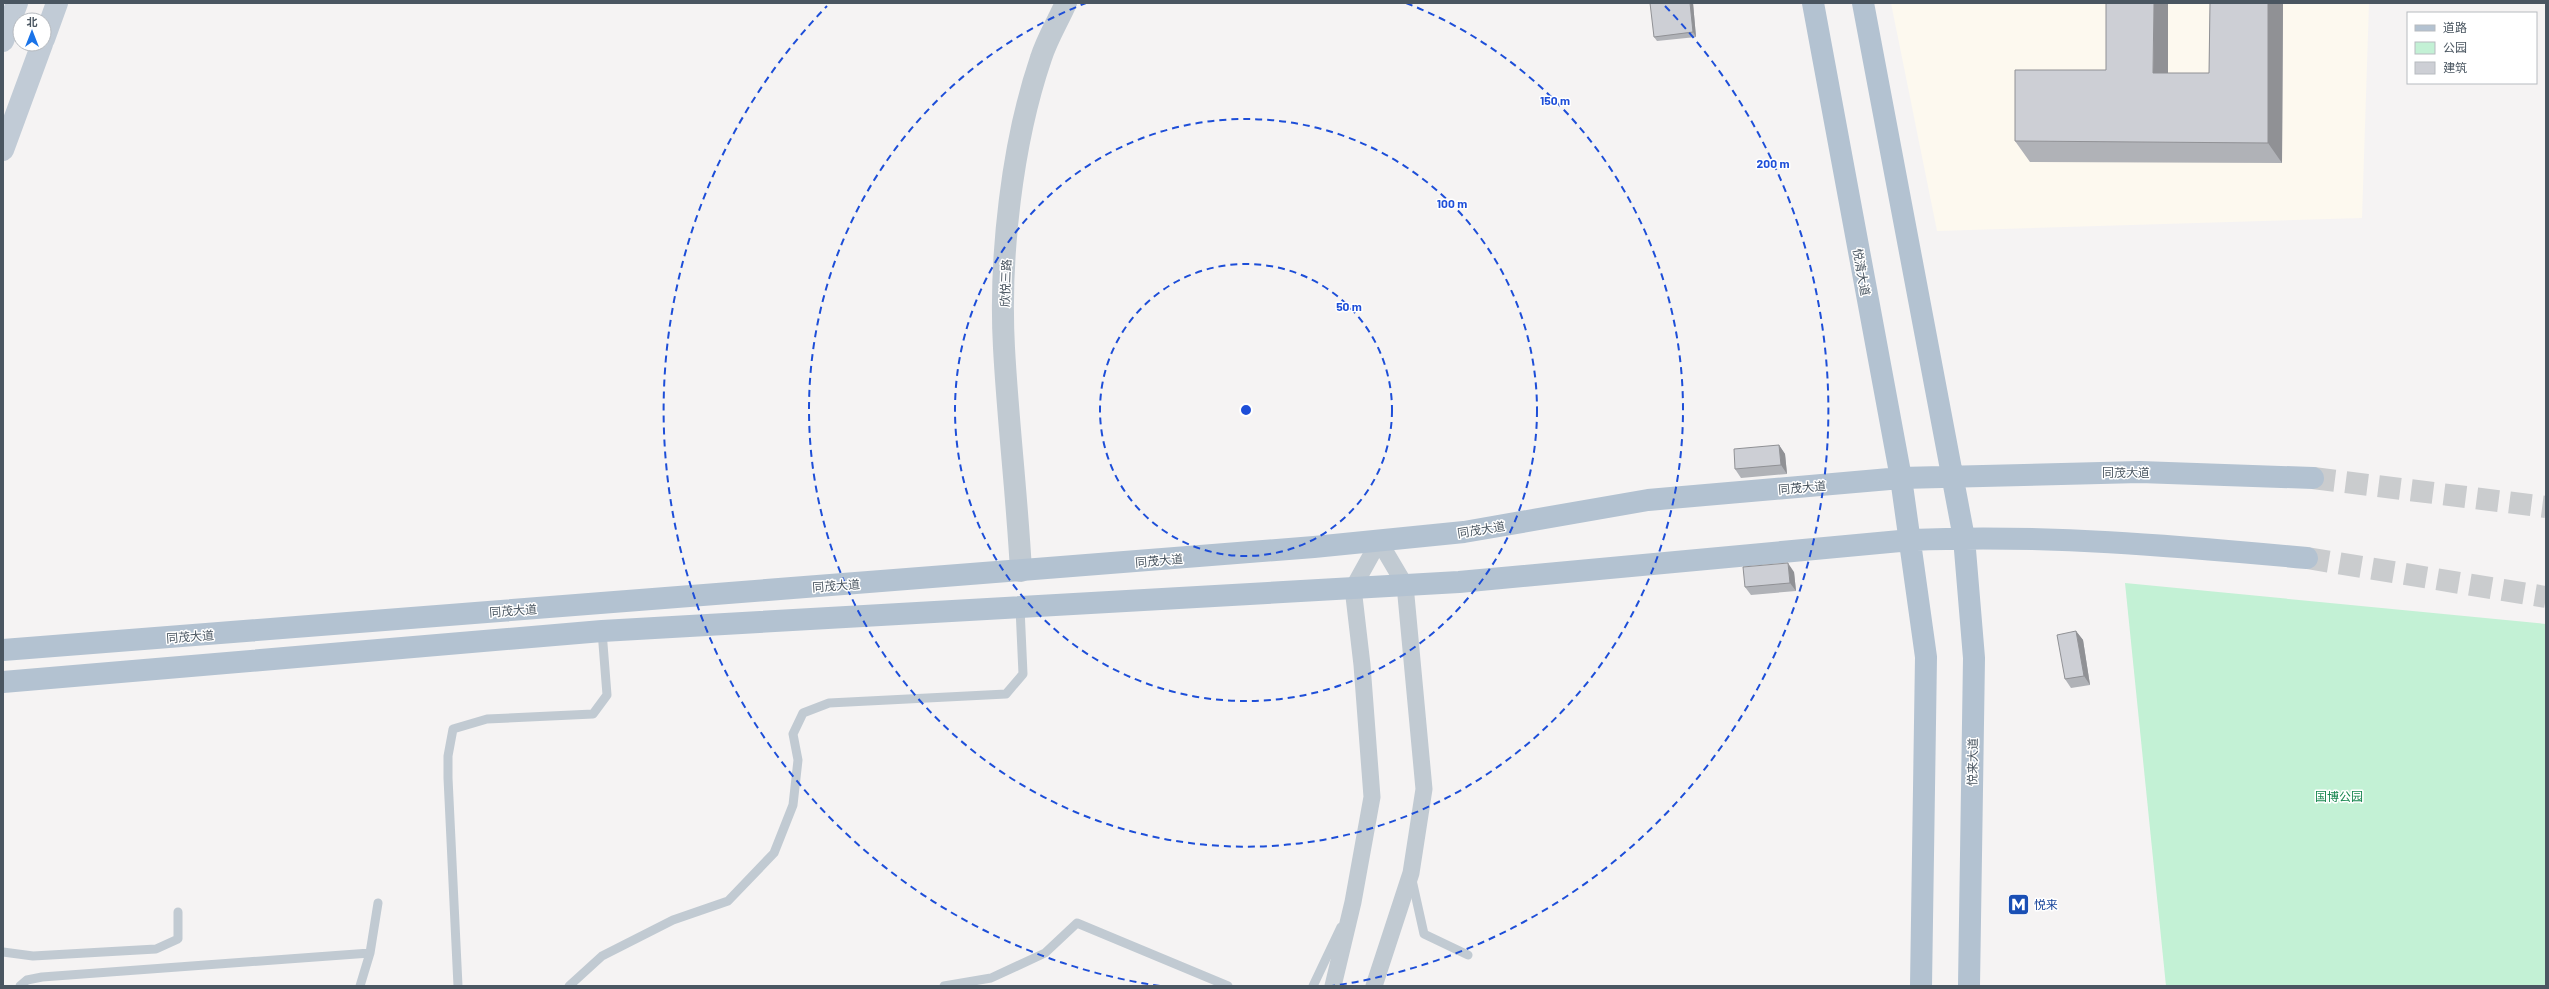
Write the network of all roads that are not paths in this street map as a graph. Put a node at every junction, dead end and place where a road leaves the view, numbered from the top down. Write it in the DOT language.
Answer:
graph roads {
  1 [pos="17,3"];
  2 [pos="57,3"];
  3 [pos="1066,3"];
  4 [pos="1813,3"];
  5 [pos="1863,3"];
  6 [pos="52,16"];
  7 [pos="3,41"];
  8 [pos="39,52"];
  9 [pos="3,150"];
  10 [pos="1952,475"];
  11 [pos="1901,478"];
  12 [pos="2313,478"];
  13 [pos="1964,538"];
  14 [pos="1911,540"];
  15 [pos="1378,541"];
  16 [pos="2307,558"];
  17 [pos="1022,571"];
  18 [pos="1405,585"];
  19 [pos="1353,588"];
  20 [pos="1020,608"];
  21 [pos="602,631"];
  22 [pos="3,650"];
  23 [pos="3,682"];
  24 [pos="1411,873"];
  25 [pos="1353,902"];
  26 [pos="378,903"];
  27 [pos="178,912"];
  28 [pos="3,952"];
  29 [pos="370,953"];
  30 [pos="1468,955"];
  31 [pos="20,986"];
  32 [pos="360,986"];
  33 [pos="458,986"];
  34 [pos="570,986"];
  35 [pos="944,986"];
  36 [pos="1228,986"];
  37 [pos="1313,986"];
  38 [pos="1333,986"];
  39 [pos="1374,986"];
  40 [pos="1920,986"];
  41 [pos="1969,986"];
  1 -- 7 [label="main road"];
  2 -- 6 [label="main road"];
  3 -- 17 [label="street, 欣悦三路"];
  4 -- 11 [label="main road, 悦清大道"];
  5 -- 10 [label="main road"];
  8 -- 9 [label="main road"];
  10 -- 11 [label="main road, 同茂大道"];
  10 -- 12 [label="main road, 同茂大道"];
  10 -- 13 [label="main road"];
  11 -- 14 [label="main road, 悦清大道"];
  11 -- 15 [label="main road, 同茂大道"];
  13 -- 14 [label="main road"];
  13 -- 16 [label="main road"];
  13 -- 41 [label="main road, 悦来大道"];
  14 -- 18 [label="main road"];
  14 -- 40 [label="main road"];
  15 -- 17 [label="main road, 同茂大道"];
  15 -- 18 [label="street"];
  15 -- 19 [label="street"];
  17 -- 22 [label="main road, 同茂大道"];
  18 -- 19 [label="main road"];
  18 -- 24 [label="street"];
  19 -- 20 [label="main road"];
  19 -- 25 [label="street"];
  20 -- 21 [label="main road"];
  20 -- 34 [label="lane"];
  21 -- 23 [label="main road"];
  21 -- 33 [label="lane"];
  24 -- 30 [label="lane"];
  24 -- 39 [label="street"];
  25 -- 37 [label="lane"];
  25 -- 38 [label="street"];
  26 -- 29 [label="lane"];
  27 -- 28 [label="lane"];
  29 -- 31 [label="lane"];
  29 -- 32 [label="lane"];
  35 -- 36 [label="lane"];
}
